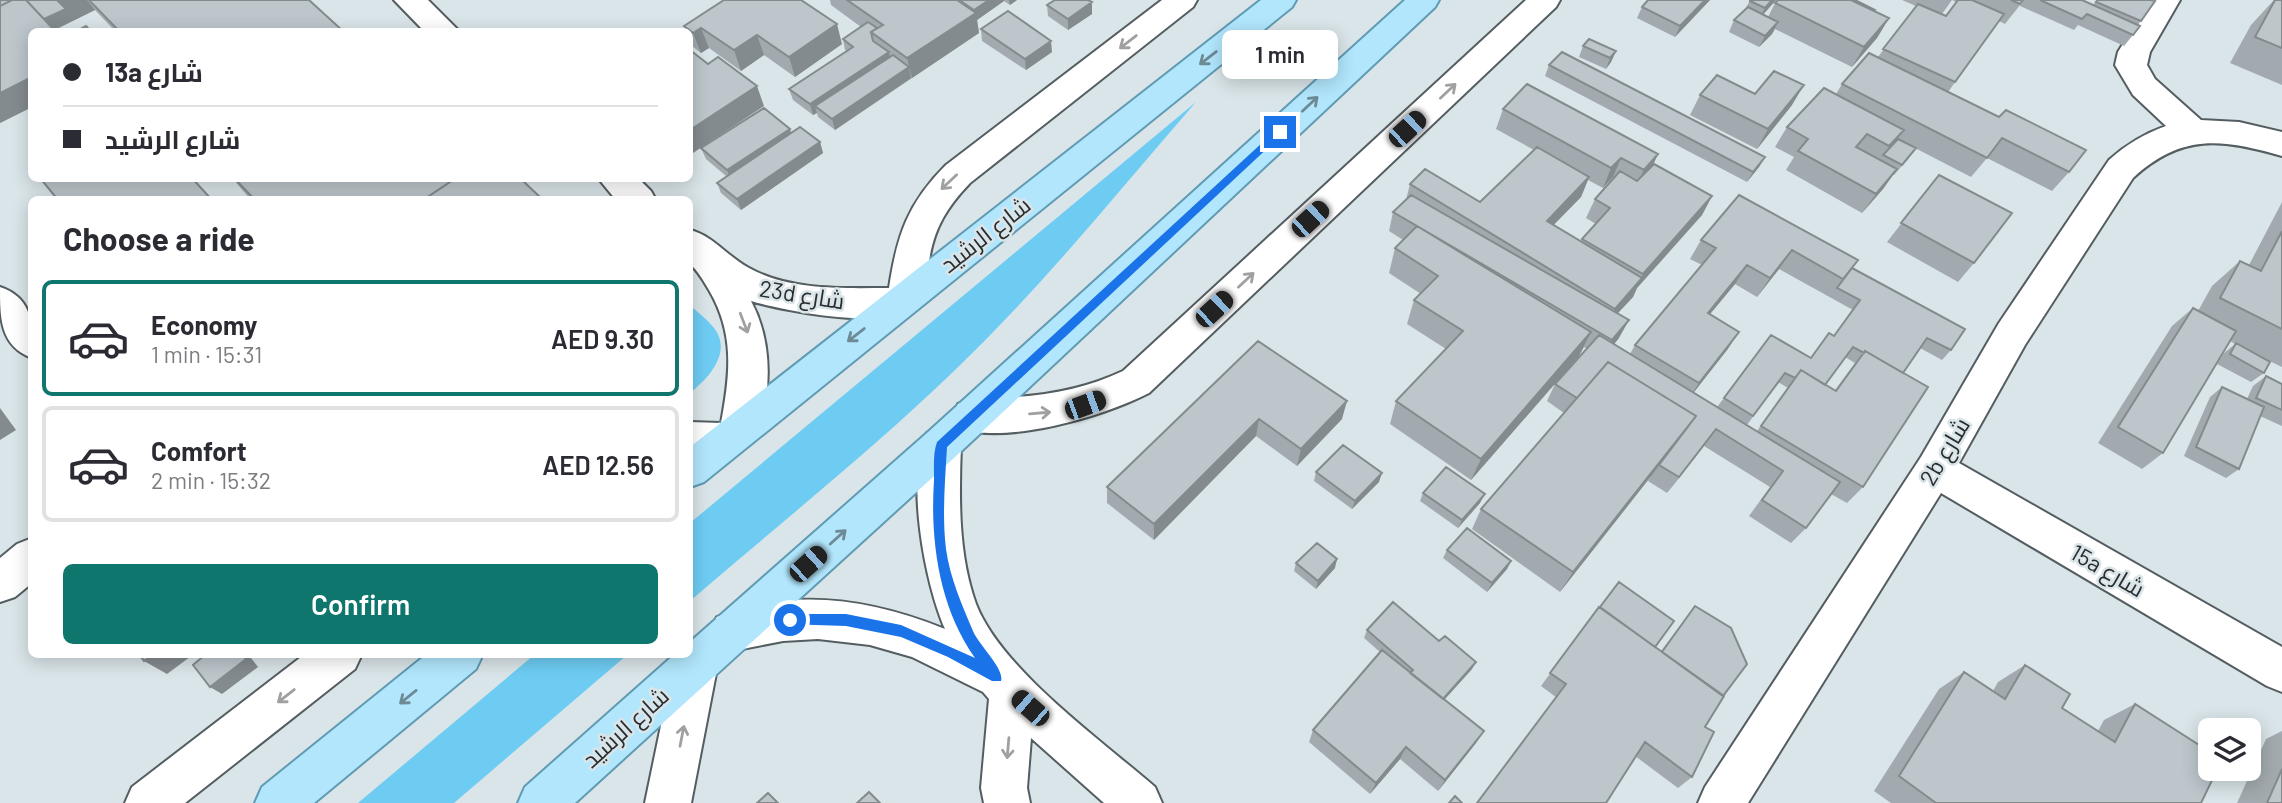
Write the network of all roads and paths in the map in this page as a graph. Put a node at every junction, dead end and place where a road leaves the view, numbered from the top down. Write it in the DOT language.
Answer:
graph roads {
  1 [pos="409,0"];
  2 [pos="1182,0"];
  3 [pos="1280,0"];
  4 [pos="1424,0"];
  5 [pos="1545,0"];
  6 [pos="2165,0"];
  7 [pos="440,28"];
  8 [pos="2193,132"];
  9 [pos="2282,144"];
  10 [pos="619,182"];
  11 [pos="635,196"];
  12 [pos="701,253"];
  13 [pos="902,300"];
  14 [pos="0,302"];
  15 [pos="28,338"];
  16 [pos="972,416"];
  17 [pos="718,436"];
  18 [pos="941,445"];
  19 [pos="693,466"];
  20 [pos="1935,469"];
  21 [pos="28,560"];
  22 [pos="0,583"];
  23 [pos="732,631"];
  24 [pos="335,658"];
  25 [pos="456,658"];
  26 [pos="696,663"];
  27 [pos="2282,671"];
  28 [pos="1004,684"];
  29 [pos="148,803"];
  30 [pos="278,803"];
  31 [pos="541,803"];
  32 [pos="668,803"];
  33 [pos="1007,803"];
  34 [pos="1139,803"];
  35 [pos="1721,803"];
  1 -- 7 [label="street"];
  2 -- 13 [label="street, one-way"];
  3 -- 13 [label="main road, شارع الرشيد, one-way"];
  16 -- 4 [label="main road, شارع الرشيد, one-way"];
  16 -- 5 [label="street, one-way"];
  6 -- 8 [label="street"];
  8 -- 9 [label="street, 2b شارع"];
  8 -- 20 [label="street, 2b شارع"];
  10 -- 11 [label="street"];
  12 -- 13 [label="street, 23d شارع"];
  12 -- 17 [label="street, 23d شارع, one-way"];
  13 -- 17 [label="main road, شارع الرشيد, one-way"];
  14 -- 15 [label="street"];
  16 -- 18 [label="main road, شارع الرشيد"];
  17 -- 19 [label="main road, شارع الرشيد"];
  23 -- 18 [label="main road, شارع الرشيد, one-way"];
  18 -- 28 [label="street"];
  20 -- 27 [label="street, 15a شارع"];
  20 -- 35 [label="street, 2b شارع"];
  21 -- 22 [label="street"];
  23 -- 26 [label="main road, شارع الرشيد"];
  23 -- 28 [label="street"];
  24 -- 29 [label="street, one-way"];
  25 -- 30 [label="main road, one-way"];
  26 -- 31 [label="main road, شارع الرشيد"];
  32 -- 26 [label="street, one-way"];
  28 -- 33 [label="street, one-way"];
  28 -- 34 [label="street"];
}
